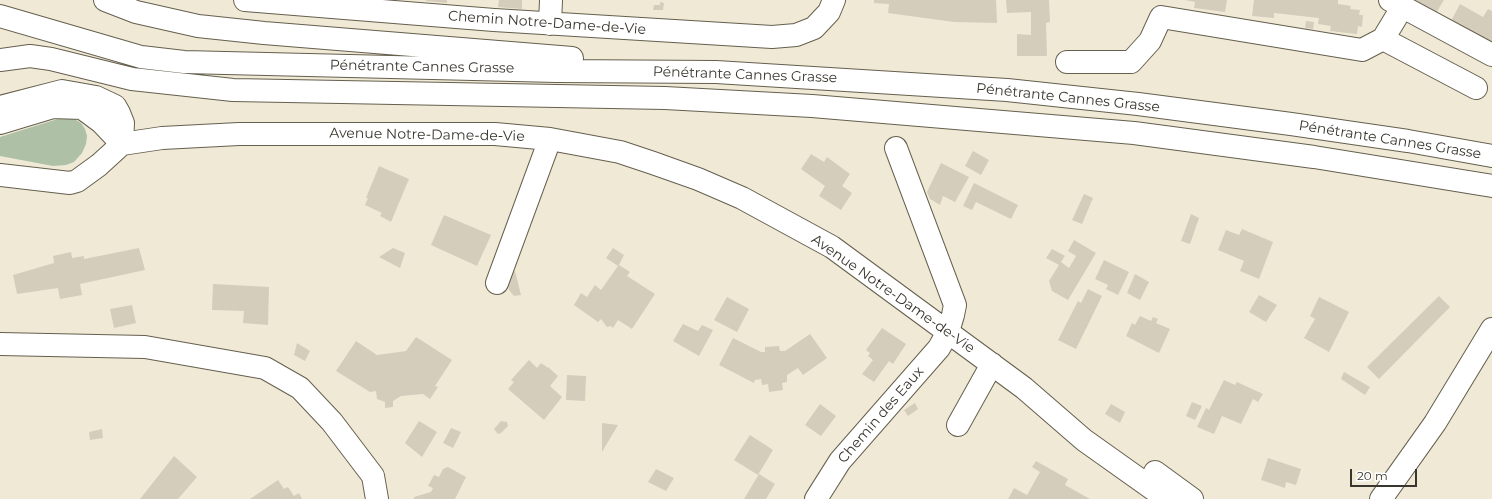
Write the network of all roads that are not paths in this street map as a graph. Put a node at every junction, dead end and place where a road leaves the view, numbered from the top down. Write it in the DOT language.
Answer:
graph roads {
  1 [pos="105,0"];
  2 [pos="245,0"];
  3 [pos="551,0"];
  4 [pos="834,0"];
  5 [pos="1396,3"];
  6 [pos="0,16"];
  7 [pos="550,24"];
  8 [pos="1383,39"];
  9 [pos="1492,55"];
  10 [pos="0,60"];
  11 [pos="1067,62"];
  12 [pos="716,72"];
  13 [pos="1476,88"];
  14 [pos="0,107"];
  15 [pos="0,123"];
  16 [pos="550,139"];
  17 [pos="122,144"];
  18 [pos="896,148"];
  19 [pos="1492,156"];
  20 [pos="0,175"];
  21 [pos="1492,186"];
  22 [pos="497,283"];
  23 [pos="1492,329"];
  24 [pos="948,332"];
  25 [pos="0,344"];
  26 [pos="992,364"];
  27 [pos="1024,388"];
  28 [pos="958,425"];
  29 [pos="377,499"];
  30 [pos="816,499"];
  31 [pos="1167,499"];
  32 [pos="1192,499"];
  33 [pos="1381,499"];
  1 -- 12 [label="main road"];
  2 -- 7 [label="main road, Chemin Notre-Dame-de-Vie"];
  3 -- 7 [label="main road"];
  4 -- 7 [label="main road, Chemin Notre-Dame-de-Vie"];
  5 -- 8 [label="main road"];
  5 -- 9 [label="main road"];
  6 -- 12 [label="main road, Pénétrante Cannes Grasse"];
  8 -- 11 [label="main road"];
  8 -- 13 [label="main road"];
  10 -- 21 [label="main road, Pénétrante Cannes Grasse"];
  12 -- 19 [label="main road, Pénétrante Cannes Grasse"];
  14 -- 17 [label="main road"];
  15 -- 17 [label="main road"];
  16 -- 17 [label="main road, Avenue Notre-Dame-de-Vie"];
  16 -- 22 [label="main road"];
  16 -- 24 [label="main road, Avenue Notre-Dame-de-Vie"];
  17 -- 20 [label="main road"];
  18 -- 24 [label="main road, Chemin des Eaux"];
  23 -- 33 [label="main road"];
  24 -- 26 [label="main road, Avenue Notre-Dame-de-Vie"];
  24 -- 30 [label="main road, Chemin des Eaux"];
  25 -- 29 [label="main road"];
  26 -- 27 [label="main road, Avenue Notre-Dame-de-Vie"];
  26 -- 28 [label="main road"];
  27 -- 31 [label="main road, Avenue Notre-Dame-de-Vie"];
  27 -- 32 [label="main road, Avenue Notre-Dame-de-Vie"];
}
